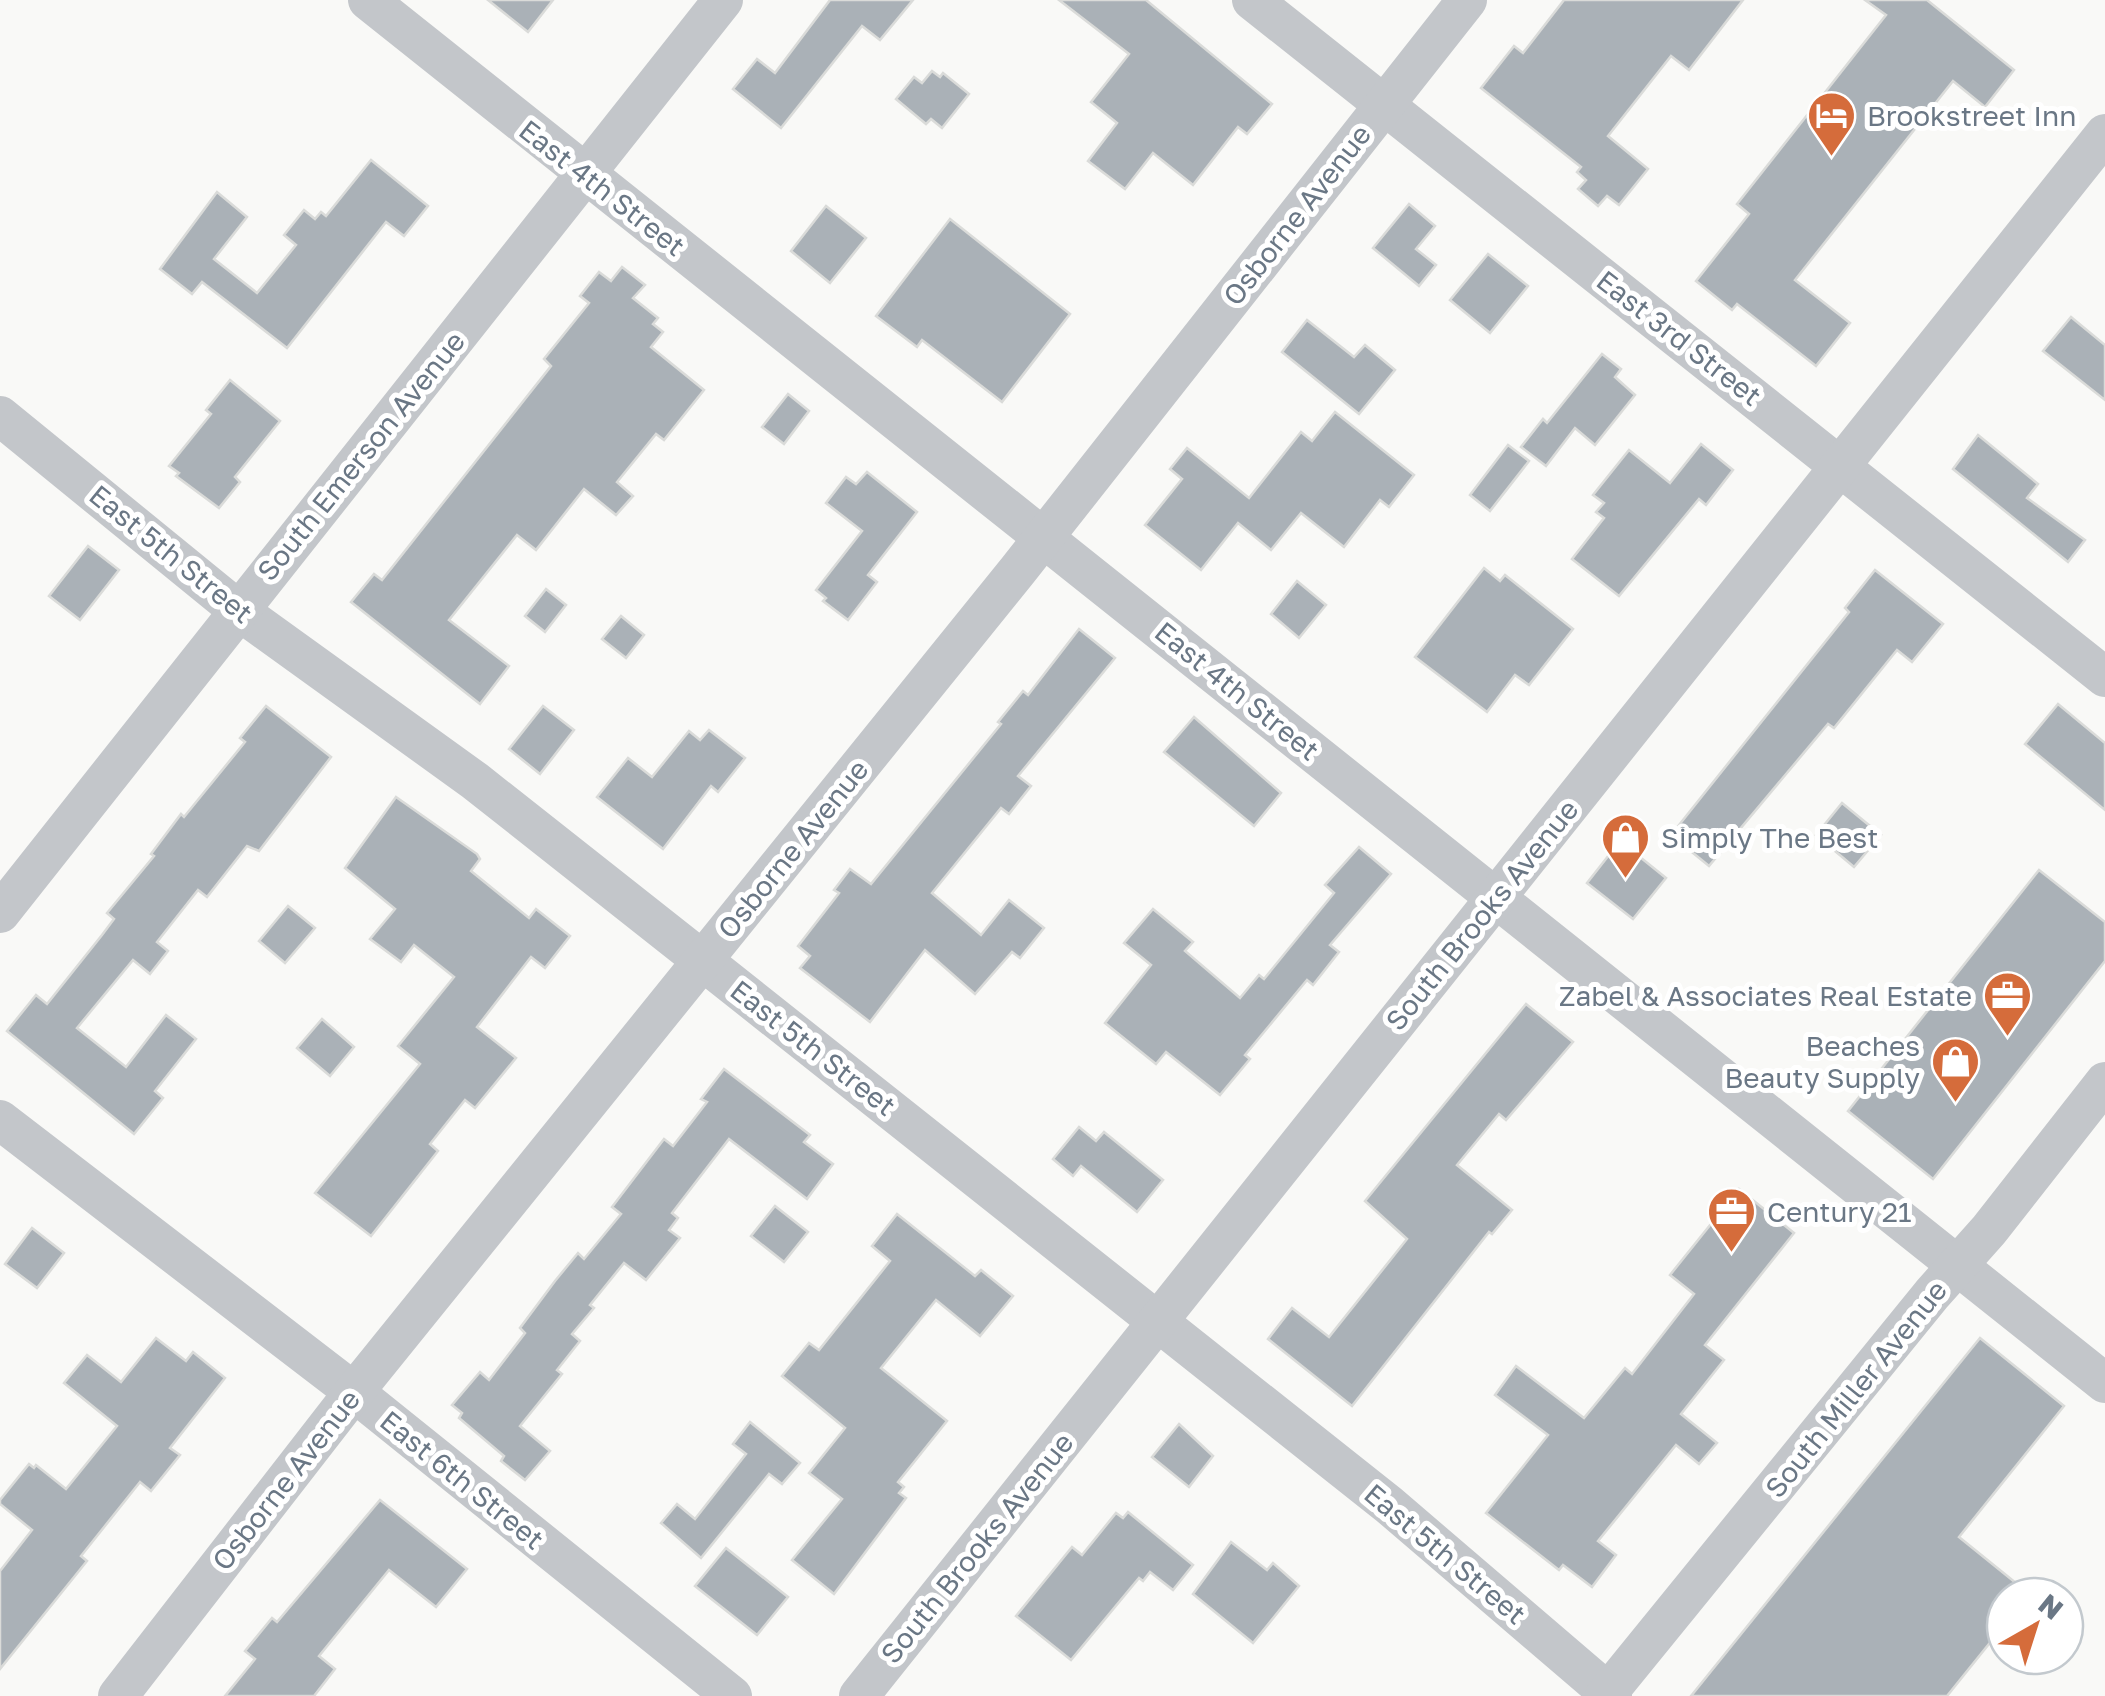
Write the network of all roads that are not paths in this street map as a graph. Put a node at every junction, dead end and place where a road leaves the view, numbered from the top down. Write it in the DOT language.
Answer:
graph roads {
  1 [pos="368,0"];
  2 [pos="723,0"];
  3 [pos="1252,0"];
  4 [pos="1466,0"];
  5 [pos="1384,104"];
  6 [pos="2105,134"];
  7 [pos="584,174"];
  8 [pos="0,416"];
  9 [pos="1841,467"];
  10 [pos="1044,536"];
  11 [pos="238,610"];
  12 [pos="2105,677"];
  13 [pos="1495,898"];
  14 [pos="0,913"];
  15 [pos="703,961"];
  16 [pos="2105,1082"];
  17 [pos="0,1120"];
  18 [pos="1958,1266"];
  19 [pos="1157,1322"];
  20 [pos="2105,1383"];
  21 [pos="354,1392"];
  22 [pos="1608,1695"];
  23 [pos="118,1696"];
  24 [pos="732,1696"];
  25 [pos="860,1696"];
  1 -- 7 [label="street, East 4th Street"];
  2 -- 7 [label="street, South Emerson Avenue"];
  3 -- 5 [label="street, East 3rd Street"];
  4 -- 5 [label="street, Osborne Avenue"];
  5 -- 9 [label="street, East 3rd Street"];
  5 -- 10 [label="street, Osborne Avenue"];
  6 -- 9 [label="street, South Brooks Avenue"];
  7 -- 10 [label="street, East 4th Street"];
  7 -- 11 [label="street, South Emerson Avenue"];
  8 -- 11 [label="street, East 5th Street"];
  9 -- 12 [label="street, East 3rd Street"];
  9 -- 13 [label="street, South Brooks Avenue"];
  10 -- 13 [label="street, East 4th Street"];
  10 -- 15 [label="street, Osborne Avenue"];
  11 -- 14 [label="street, South Emerson Avenue"];
  11 -- 15 [label="street, East 5th Street"];
  13 -- 18 [label="street, East 4th Street"];
  13 -- 19 [label="street, South Brooks Avenue"];
  15 -- 19 [label="street, East 5th Street"];
  15 -- 21 [label="street, Osborne Avenue"];
  16 -- 18 [label="street, South Miller Avenue"];
  17 -- 21 [label="street, East 6th Street"];
  18 -- 20 [label="street, East 4th Street"];
  18 -- 22 [label="street, South Miller Avenue"];
  19 -- 22 [label="street, East 5th Street"];
  19 -- 25 [label="street, South Brooks Avenue"];
  21 -- 23 [label="street, Osborne Avenue"];
  21 -- 24 [label="street, East 6th Street"];
}
